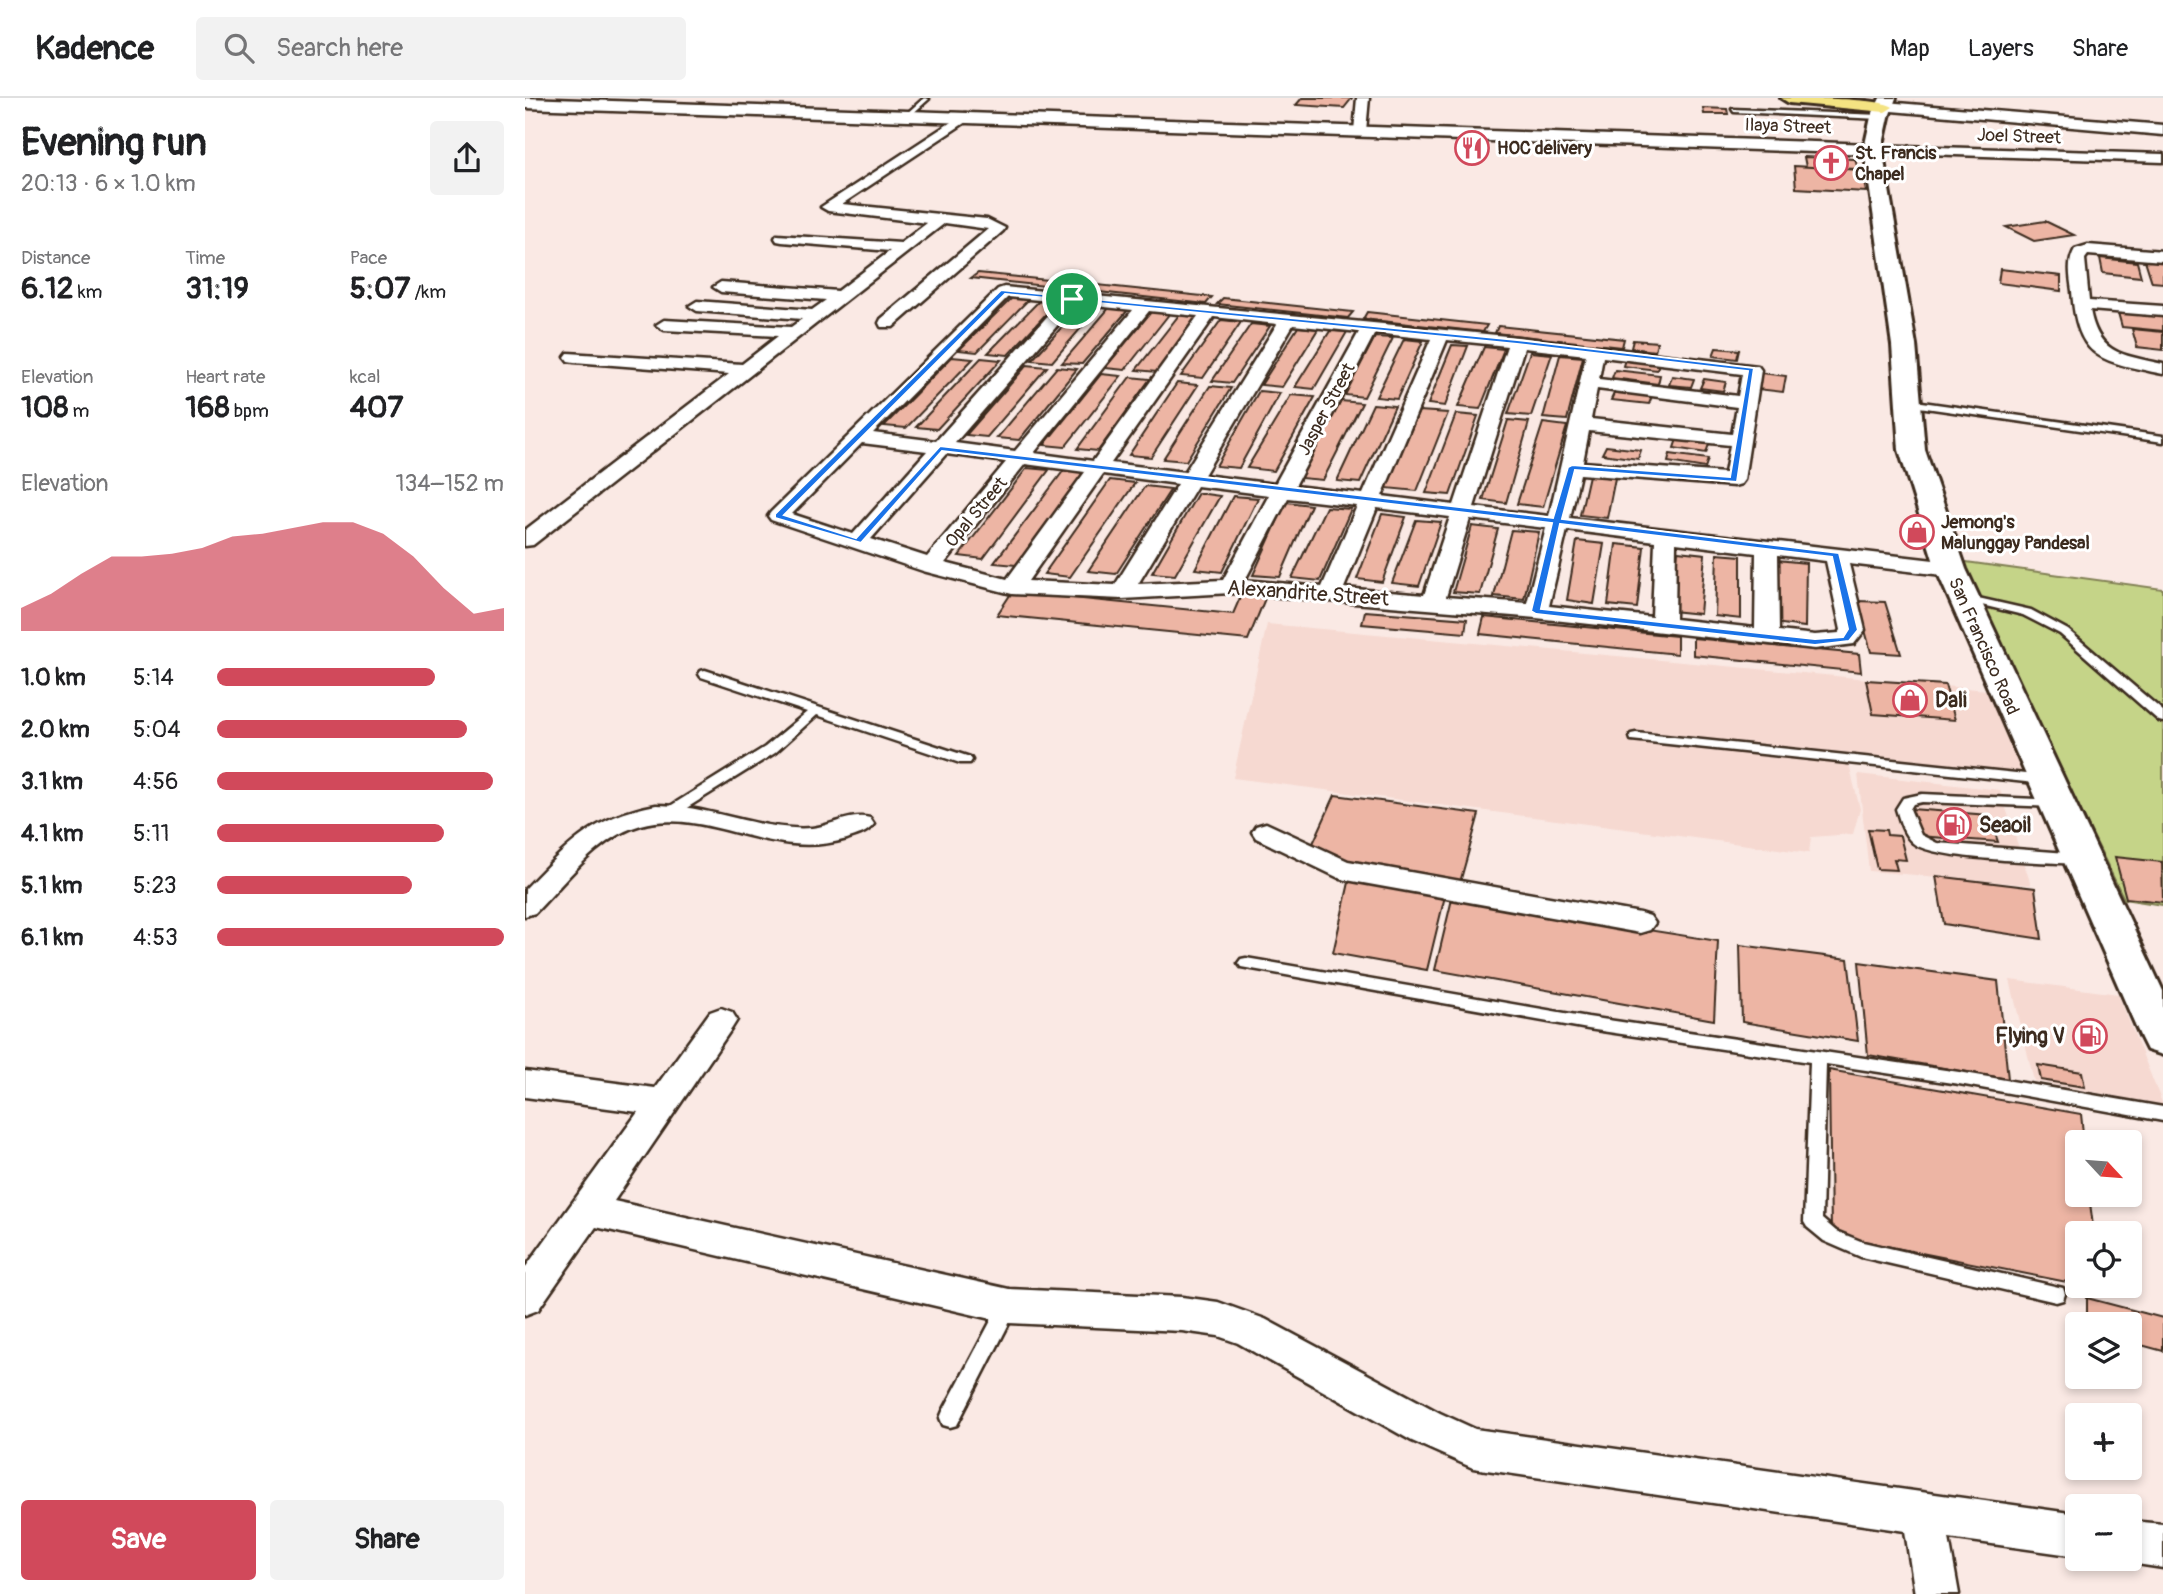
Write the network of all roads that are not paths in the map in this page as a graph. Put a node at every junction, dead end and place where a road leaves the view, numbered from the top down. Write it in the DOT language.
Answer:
graph roads {
  1 [pos="1363,98"];
  2 [pos="1789,98"];
  3 [pos="926,99"];
  4 [pos="525,103"];
  5 [pos="1886,105"];
  6 [pos="1734,110"];
  7 [pos="908,115"];
  8 [pos="965,117"];
  9 [pos="2163,125"];
  10 [pos="2141,126"];
  11 [pos="2163,130"];
  12 [pos="1360,131"];
  13 [pos="1874,149"];
  14 [pos="2163,158"];
  15 [pos="938,218"];
  16 [pos="897,231"];
  17 [pos="923,233"];
  18 [pos="782,238"];
  19 [pos="906,248"];
  20 [pos="2163,256"];
  21 [pos="721,287"];
  22 [pos="839,287"];
  23 [pos="1072,299"];
  24 [pos="2082,305"];
  25 [pos="697,306"];
  26 [pos="1145,306"];
  27 [pos="2163,312"];
  28 [pos="1209,313"];
  29 [pos="817,315"];
  30 [pos="1288,320"];
  31 [pos="887,323"];
  32 [pos="664,325"];
  33 [pos="1369,328"];
  34 [pos="792,332"];
  35 [pos="1441,335"];
  36 [pos="1517,342"];
  37 [pos="1595,352"];
  38 [pos="574,357"];
  39 [pos="2163,369"];
  40 [pos="746,370"];
  41 [pos="1589,383"];
  42 [pos="1746,403"];
  43 [pos="1908,403"];
  44 [pos="1579,424"];
  45 [pos="859,437"];
  46 [pos="2163,439"];
  47 [pos="1739,440"];
  48 [pos="940,448"];
  49 [pos="1021,458"];
  50 [pos="1099,466"];
  51 [pos="1572,467"];
  52 [pos="1191,477"];
  53 [pos="1283,491"];
  54 [pos="1370,499"];
  55 [pos="1463,510"];
  56 [pos="1557,521"];
  57 [pos="1666,534"];
  58 [pos="525,540"];
  59 [pos="857,541"];
  60 [pos="1767,547"];
  61 [pos="1836,555"];
  62 [pos="931,566"];
  63 [pos="1951,569"];
  64 [pos="1231,586"];
  65 [pos="1012,587"];
  66 [pos="1122,592"];
  67 [pos="1330,594"];
  68 [pos="1963,598"];
  69 [pos="1433,603"];
  70 [pos="1536,611"];
  71 [pos="1663,625"];
  72 [pos="1767,637"];
  73 [pos="705,674"];
  74 [pos="815,710"];
  75 [pos="2163,718"];
  76 [pos="1636,737"];
  77 [pos="965,760"];
  78 [pos="2050,791"];
  79 [pos="671,811"];
  80 [pos="860,824"];
  81 [pos="1266,832"];
  82 [pos="2081,859"];
  83 [pos="525,906"];
  84 [pos="1640,923"];
  85 [pos="1246,963"];
  86 [pos="721,1020"];
  87 [pos="2163,1038"];
  88 [pos="1818,1059"];
  89 [pos="525,1084"];
  90 [pos="663,1102"];
  91 [pos="2163,1114"];
  92 [pos="589,1210"];
  93 [pos="2056,1294"];
  94 [pos="525,1298"];
  95 [pos="1009,1307"];
  96 [pos="950,1418"];
  97 [pos="1923,1514"];
  98 [pos="2065,1533"];
  99 [pos="2142,1543"];
  100 [pos="2163,1546"];
  101 [pos="1937,1594"];
  1 -- 12 [label="street"];
  2 -- 5 [label="highway"];
  3 -- 7 [label="lane"];
  4 -- 7 [label="street, Ilaya Street"];
  5 -- 6 [label="lane"];
  5 -- 10 [label="street"];
  5 -- 13 [label="main road, San Francisco Road"];
  7 -- 8 [label="street, Ilaya Street"];
  8 -- 12 [label="street, Ilaya Street"];
  8 -- 15 [label="street"];
  9 -- 10 [label="street"];
  10 -- 11 [label="street"];
  12 -- 13 [label="street, Ilaya Street"];
  13 -- 14 [label="street, Joel Street"];
  13 -- 43 [label="main road, San Francisco Road"];
  15 -- 17 [label="street"];
  15 -- 31 [label="street"];
  16 -- 17 [label="street"];
  17 -- 19 [label="street"];
  18 -- 19 [label="street"];
  19 -- 22 [label="street"];
  20 -- 24 [label="street"];
  21 -- 22 [label="street"];
  22 -- 29 [label="street"];
  23 -- 26 [label="street"];
  23 -- 45 [label="street"];
  23 -- 48 [label="street"];
  24 -- 27 [label="street"];
  24 -- 39 [label="street"];
  25 -- 29 [label="street"];
  26 -- 28 [label="street"];
  26 -- 49 [label="street, Opal Street"];
  28 -- 30 [label="street"];
  28 -- 50 [label="street"];
  29 -- 34 [label="street"];
  30 -- 33 [label="street"];
  30 -- 52 [label="street"];
  32 -- 34 [label="street"];
  33 -- 35 [label="street"];
  33 -- 53 [label="street, Jasper Street"];
  34 -- 40 [label="street"];
  35 -- 36 [label="street"];
  35 -- 54 [label="street"];
  36 -- 37 [label="street"];
  36 -- 55 [label="street"];
  37 -- 41 [label="street"];
  37 -- 42 [label="street"];
  38 -- 40 [label="street"];
  40 -- 58 [label="street"];
  41 -- 42 [label="street"];
  41 -- 44 [label="street"];
  42 -- 47 [label="street"];
  43 -- 46 [label="lane"];
  43 -- 63 [label="main road, San Francisco Road"];
  44 -- 47 [label="street"];
  44 -- 51 [label="street"];
  45 -- 48 [label="street"];
  45 -- 59 [label="street, Alexandrite Street"];
  47 -- 51 [label="street"];
  48 -- 49 [label="street"];
  48 -- 59 [label="street"];
  49 -- 50 [label="street"];
  49 -- 62 [label="street, Opal Street"];
  50 -- 52 [label="street"];
  50 -- 65 [label="street"];
  51 -- 56 [label="street"];
  52 -- 53 [label="street"];
  52 -- 66 [label="street"];
  53 -- 54 [label="street"];
  53 -- 64 [label="street, Jasper Street"];
  54 -- 55 [label="street"];
  54 -- 67 [label="street"];
  55 -- 56 [label="street"];
  55 -- 69 [label="street"];
  56 -- 57 [label="street"];
  56 -- 70 [label="street"];
  57 -- 60 [label="street"];
  57 -- 71 [label="street"];
  59 -- 62 [label="street, Alexandrite Street"];
  60 -- 61 [label="street"];
  60 -- 72 [label="street"];
  61 -- 63 [label="street"];
  61 -- 72 [label="street, Alexandrite Street"];
  62 -- 65 [label="street, Alexandrite Street"];
  63 -- 68 [label="main road, San Francisco Road"];
  64 -- 66 [label="street, Alexandrite Street"];
  64 -- 67 [label="street, Alexandrite Street"];
  65 -- 66 [label="street, Alexandrite Street"];
  67 -- 69 [label="street, Alexandrite Street"];
  68 -- 75 [label="lane"];
  68 -- 78 [label="main road, San Francisco Road"];
  69 -- 70 [label="street, Alexandrite Street"];
  70 -- 71 [label="street, Alexandrite Street"];
  71 -- 72 [label="street, Alexandrite Street"];
  73 -- 74 [label="lane"];
  74 -- 77 [label="lane"];
  74 -- 79 [label="lane"];
  76 -- 78 [label="lane"];
  78 -- 82 [label="main road, San Francisco Road"];
  78 -- 82 [label="lane"];
  79 -- 80 [label="street"];
  79 -- 83 [label="street"];
  81 -- 84 [label="street"];
  82 -- 87 [label="main road, San Francisco Road"];
  85 -- 88 [label="lane"];
  86 -- 90 [label="street"];
  88 -- 91 [label="lane"];
  88 -- 93 [label="lane"];
  89 -- 90 [label="street"];
  90 -- 92 [label="street"];
  92 -- 94 [label="street"];
  92 -- 95 [label="street"];
  95 -- 96 [label="lane"];
  95 -- 97 [label="street"];
  97 -- 98 [label="street"];
  97 -- 101 [label="street"];
  99 -- 100 [label="street"];
}
